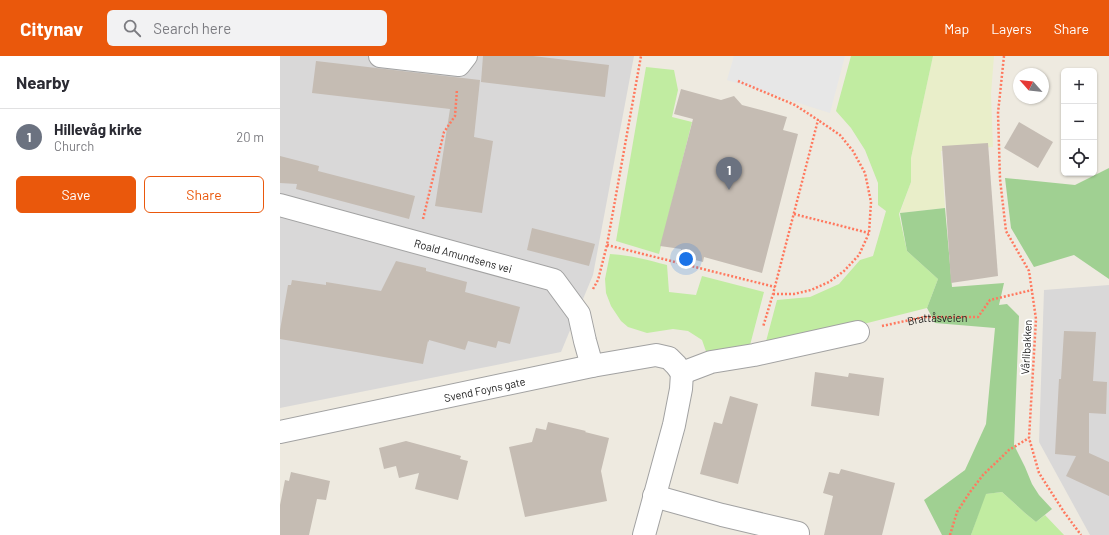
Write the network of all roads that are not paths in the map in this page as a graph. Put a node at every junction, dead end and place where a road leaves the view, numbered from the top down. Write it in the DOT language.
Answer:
graph roads {
  1 [pos="380,56"];
  2 [pos="466,56"];
  3 [pos="280,205"];
  4 [pos="858,332"];
  5 [pos="592,366"];
  6 [pos="682,373"];
  7 [pos="280,432"];
  8 [pos="654,496"];
  9 [pos="644,535"];
  10 [pos="797,535"];
  1 -- 2 [label="street"];
  3 -- 5 [label="street, Roald Amundsens vei"];
  4 -- 6 [label="street"];
  5 -- 6 [label="street, Svend Foyns gate"];
  5 -- 7 [label="street, Svend Foyns gate"];
  6 -- 8 [label="street"];
  8 -- 9 [label="street"];
  8 -- 10 [label="street"];
}
